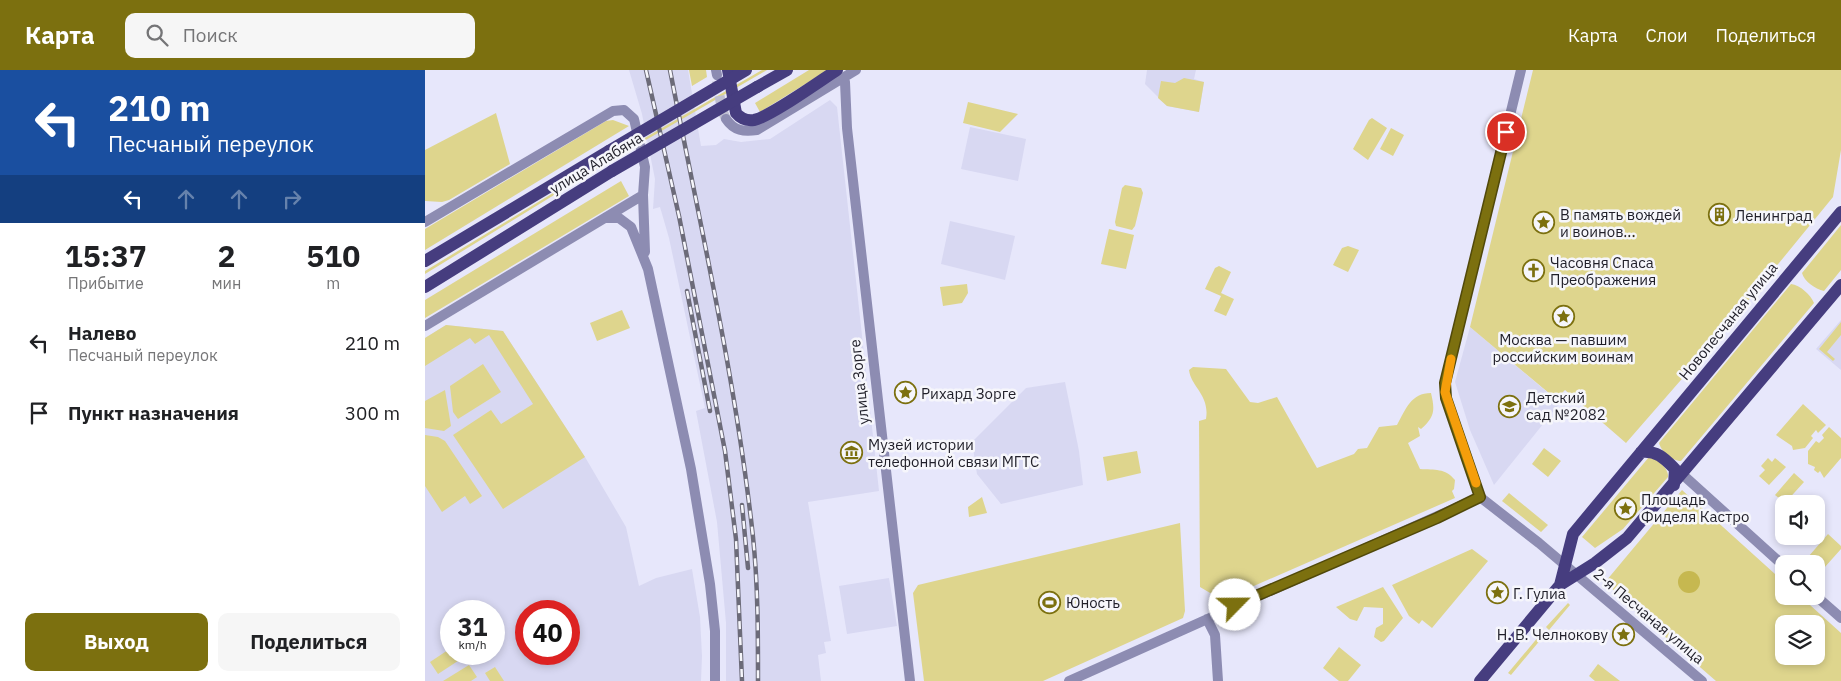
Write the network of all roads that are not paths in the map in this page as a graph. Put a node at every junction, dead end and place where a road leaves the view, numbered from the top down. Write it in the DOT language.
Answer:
graph roads {
  1 [pos="746,70"];
  2 [pos="787,70"];
  3 [pos="856,70"];
  4 [pos="1521,70"];
  5 [pos="720,72"];
  6 [pos="840,75"];
  7 [pos="727,120"];
  8 [pos="643,195"];
  9 [pos="1841,212"];
  10 [pos="605,218"];
  11 [pos="425,222"];
  12 [pos="645,258"];
  13 [pos="425,261"];
  14 [pos="1841,285"];
  15 [pos="425,287"];
  16 [pos="425,326"];
  17 [pos="1641,452"];
  18 [pos="1682,474"];
  19 [pos="1674,485"];
  20 [pos="1480,497"];
  21 [pos="1775,558"];
  22 [pos="1566,566"];
  23 [pos="1576,575"];
  24 [pos="1560,585"];
  25 [pos="1825,604"];
  26 [pos="1841,618"];
  27 [pos="1207,619"];
  28 [pos="715,681"];
  29 [pos="910,681"];
  30 [pos="1069,681"];
  31 [pos="1218,681"];
  32 [pos="1480,681"];
  33 [pos="1702,681"];
  1 -- 13 [label="main road, улица Алабяна, bridge"];
  2 -- 15 [label="main road, улица Алабяна, bridge"];
  3 -- 6 [label="street"];
  4 -- 20 [label="street"];
  5 -- 6 [label="main road"];
  6 -- 7 [label="street"];
  6 -- 29 [label="street, улица Зорге"];
  8 -- 10 [label="street"];
  8 -- 11 [label="street"];
  8 -- 12 [label="street"];
  9 -- 17 [label="main road, Новопесчаная улица"];
  10 -- 12 [label="street"];
  10 -- 16 [label="street"];
  12 -- 28 [label="street"];
  14 -- 18 [label="main road"];
  17 -- 19 [label="main road"];
  17 -- 22 [label="main road"];
  18 -- 19 [label="main road"];
  18 -- 21 [label="street"];
  19 -- 23 [label="main road"];
  20 -- 22 [label="street, 2-я Песчаная улица"];
  20 -- 27 [label="street"];
  22 -- 23 [label="street, 2-я Песчаная улица"];
  22 -- 24 [label="main road"];
  23 -- 24 [label="main road"];
  23 -- 33 [label="street, 2-я Песчаная улица"];
  24 -- 32 [label="main road"];
  25 -- 26 [label="street"];
  27 -- 30 [label="street"];
  27 -- 31 [label="street"];
}
